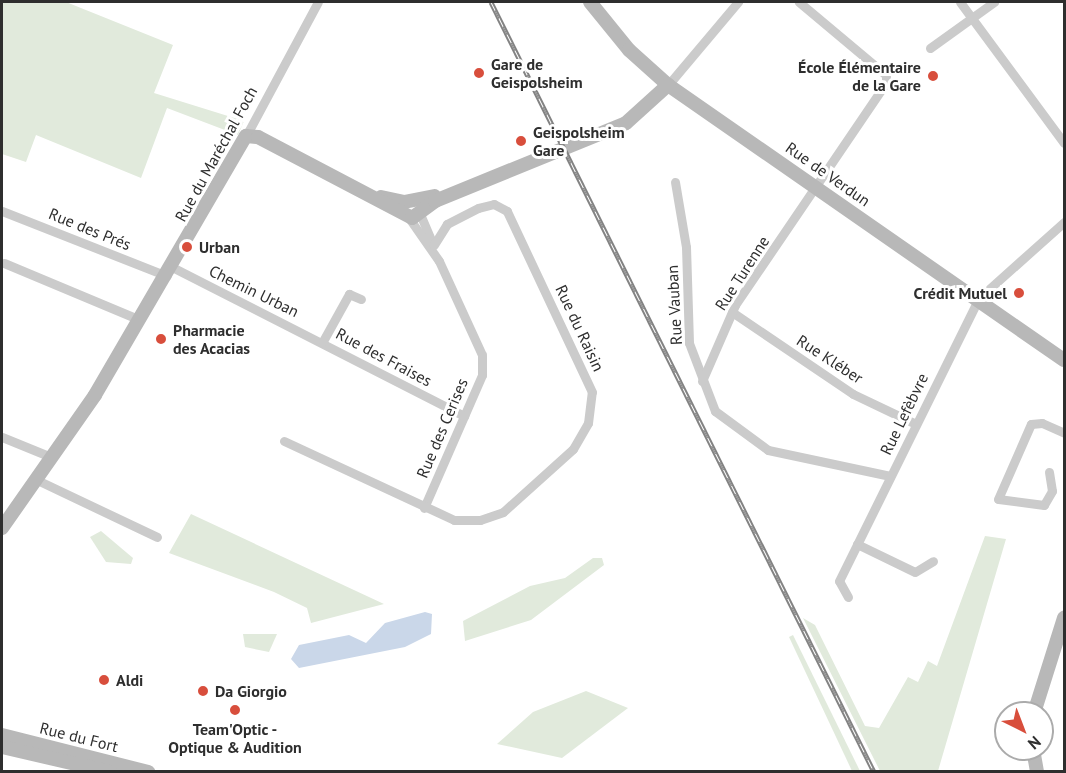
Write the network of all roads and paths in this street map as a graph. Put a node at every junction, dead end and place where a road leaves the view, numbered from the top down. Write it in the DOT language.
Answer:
graph roads {
  1 [pos="318,2"];
  2 [pos="590,2"];
  3 [pos="738,2"];
  4 [pos="799,2"];
  5 [pos="960,2"];
  6 [pos="994,2"];
  7 [pos="972,17"];
  8 [pos="930,48"];
  9 [pos="669,85"];
  10 [pos="246,136"];
  11 [pos="1065,143"];
  12 [pos="675,182"];
  13 [pos="817,186"];
  14 [pos="412,209"];
  15 [pos="2,211"];
  16 [pos="1065,222"];
  17 [pos="434,245"];
  18 [pos="439,261"];
  19 [pos="4,262"];
  20 [pos="169,272"];
  21 [pos="979,298"];
  22 [pos="361,299"];
  23 [pos="732,312"];
  24 [pos="140,320"];
  25 [pos="323,341"];
  26 [pos="1064,360"];
  27 [pos="702,381"];
  28 [pos="464,416"];
  29 [pos="916,424"];
  30 [pos="1065,433"];
  31 [pos="2,437"];
  32 [pos="284,441"];
  33 [pos="51,457"];
  34 [pos="1049,472"];
  35 [pos="890,476"];
  36 [pos="35,478"];
  37 [pos="424,508"];
  38 [pos="2,528"];
  39 [pos="157,537"];
  40 [pos="857,544"];
  41 [pos="933,561"];
  42 [pos="848,597"];
  43 [pos="1065,618"];
  44 [pos="1038,701"];
  45 [pos="2,735"];
  46 [pos="2,747"];
  47 [pos="110,771"];
  48 [pos="148,771"];
  1 -- 10 [label="street, Rue du Maréchal Foch"];
  2 -- 9 [label="main road, Rue de Verdun"];
  3 -- 9 [label="street"];
  4 -- 13 [label="street, Rue Turenne"];
  5 -- 7 [label="street"];
  6 -- 7 [label="street"];
  7 -- 8 [label="street"];
  7 -- 11 [label="street"];
  9 -- 13 [label="main road, Rue de Verdun"];
  9 -- 14 [label="main road"];
  10 -- 14 [label="main road"];
  10 -- 20 [label="main road, Rue du Maréchal Foch"];
  12 -- 27 [label="street, Rue Vauban"];
  13 -- 21 [label="main road, Rue de Verdun"];
  13 -- 23 [label="street, Rue Turenne"];
  14 -- 17 [label="street, Rue des Cerises"];
  14 -- 18 [label="street, Rue des Cerises"];
  15 -- 20 [label="street, Rue des Prés"];
  16 -- 21 [label="street"];
  17 -- 18 [label="street, Rue des Cerises"];
  17 -- 37 [label="street, Rue du Raisin"];
  18 -- 28 [label="street, Rue des Cerises"];
  19 -- 24 [label="street"];
  20 -- 24 [label="main road, Rue du Maréchal Foch"];
  20 -- 25 [label="street, Chemin Urban"];
  21 -- 26 [label="main road, Rue de Verdun"];
  21 -- 29 [label="street, Rue Lefèbvre"];
  22 -- 25 [label="street"];
  23 -- 27 [label="street, Rue Turenne"];
  23 -- 29 [label="street, Rue Kléber"];
  24 -- 33 [label="main road, Rue du Maréchal Foch"];
  25 -- 28 [label="street, Rue des Fraises"];
  27 -- 35 [label="street, Rue Vauban"];
  28 -- 37 [label="street, Rue des Cerises"];
  29 -- 35 [label="street, Rue Lefèbvre"];
  30 -- 34 [label="street"];
  31 -- 33 [label="street"];
  32 -- 37 [label="street, Rue du Raisin"];
  33 -- 36 [label="main road, Rue du Maréchal Foch"];
  35 -- 40 [label="street, Rue Lefèbvre"];
  36 -- 38 [label="main road, Rue du Maréchal Foch"];
  36 -- 39 [label="street"];
  40 -- 41 [label="street"];
  40 -- 42 [label="street, Rue Lefèbvre"];
  43 -- 44 [label="main road"];
  45 -- 48 [label="main road, Rue du Fort"];
  46 -- 47 [label="main road, Rue du Fort"];
}
